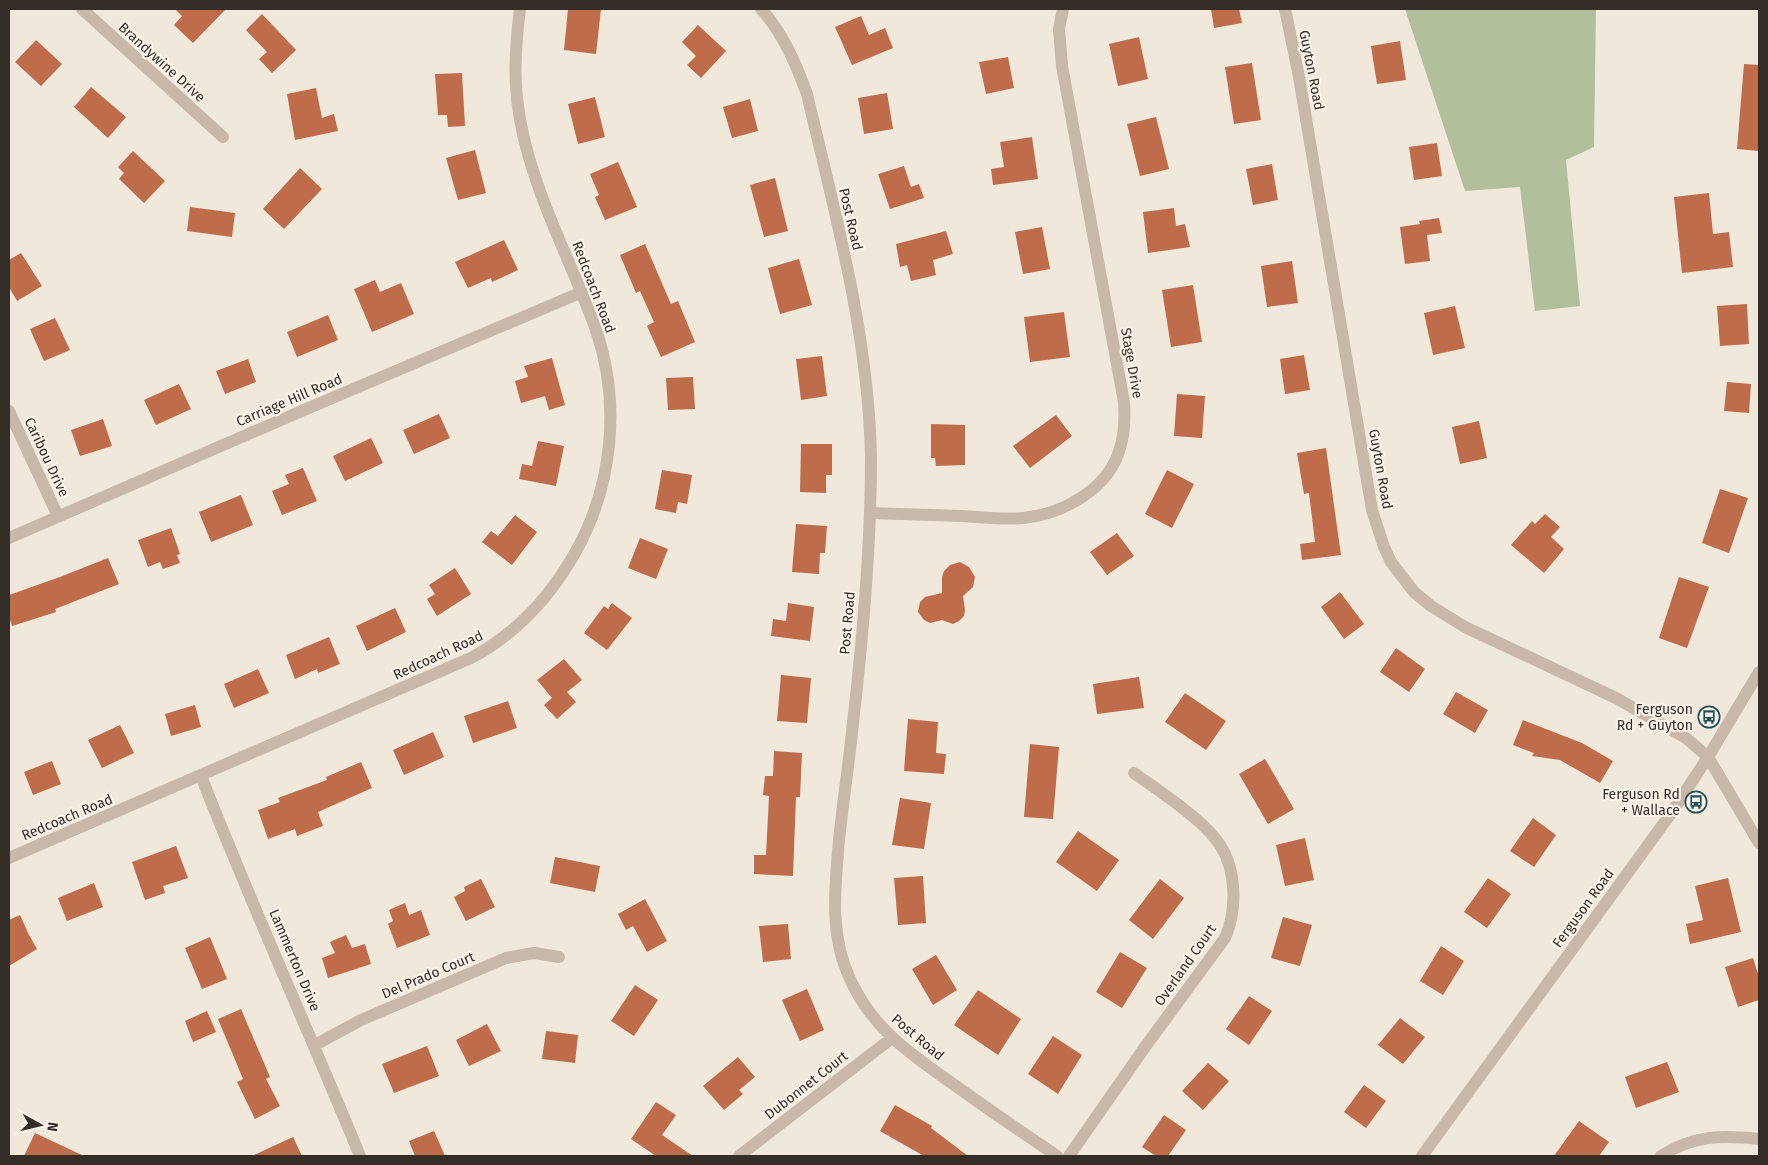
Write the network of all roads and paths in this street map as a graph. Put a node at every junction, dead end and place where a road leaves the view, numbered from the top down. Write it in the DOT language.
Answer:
graph roads {
  1 [pos="82,9"];
  2 [pos="520,9"];
  3 [pos="761,9"];
  4 [pos="1063,9"];
  5 [pos="1285,9"];
  6 [pos="222,137"];
  7 [pos="582,292"];
  8 [pos="9,411"];
  9 [pos="870,513"];
  10 [pos="58,516"];
  11 [pos="9,538"];
  12 [pos="1759,672"];
  13 [pos="1708,757"];
  14 [pos="1134,773"];
  15 [pos="201,776"];
  16 [pos="1759,843"];
  17 [pos="9,858"];
  18 [pos="559,957"];
  19 [pos="892,1038"];
  20 [pos="315,1045"];
  21 [pos="1759,1139"];
  22 [pos="360,1156"];
  23 [pos="739,1156"];
  24 [pos="1058,1156"];
  25 [pos="1069,1156"];
  26 [pos="1422,1156"];
  27 [pos="1661,1156"];
  1 -- 6 [label="street, Brandywine Drive"];
  2 -- 7 [label="street, Redcoach Road"];
  3 -- 9 [label="street, Post Road"];
  4 -- 9 [label="street, Stage Drive"];
  5 -- 13 [label="street, Guyton Road"];
  7 -- 10 [label="street, Carriage Hill Road"];
  7 -- 15 [label="street, Redcoach Road"];
  8 -- 10 [label="street, Caribou Drive"];
  9 -- 19 [label="street, Post Road"];
  10 -- 11 [label="street, Carriage Hill Road"];
  12 -- 13 [label="street, Ferguson Road"];
  13 -- 16 [label="street, Guyton Road"];
  13 -- 26 [label="street, Ferguson Road"];
  14 -- 25 [label="street, Overland Court"];
  15 -- 17 [label="street, Redcoach Road"];
  15 -- 20 [label="street, Lammerton Drive"];
  18 -- 20 [label="street, Del Prado Court"];
  19 -- 23 [label="street, Dubonnet Court"];
  19 -- 24 [label="street, Post Road"];
  20 -- 22 [label="street, Lammerton Drive"];
  21 -- 27 [label="street"];
}
